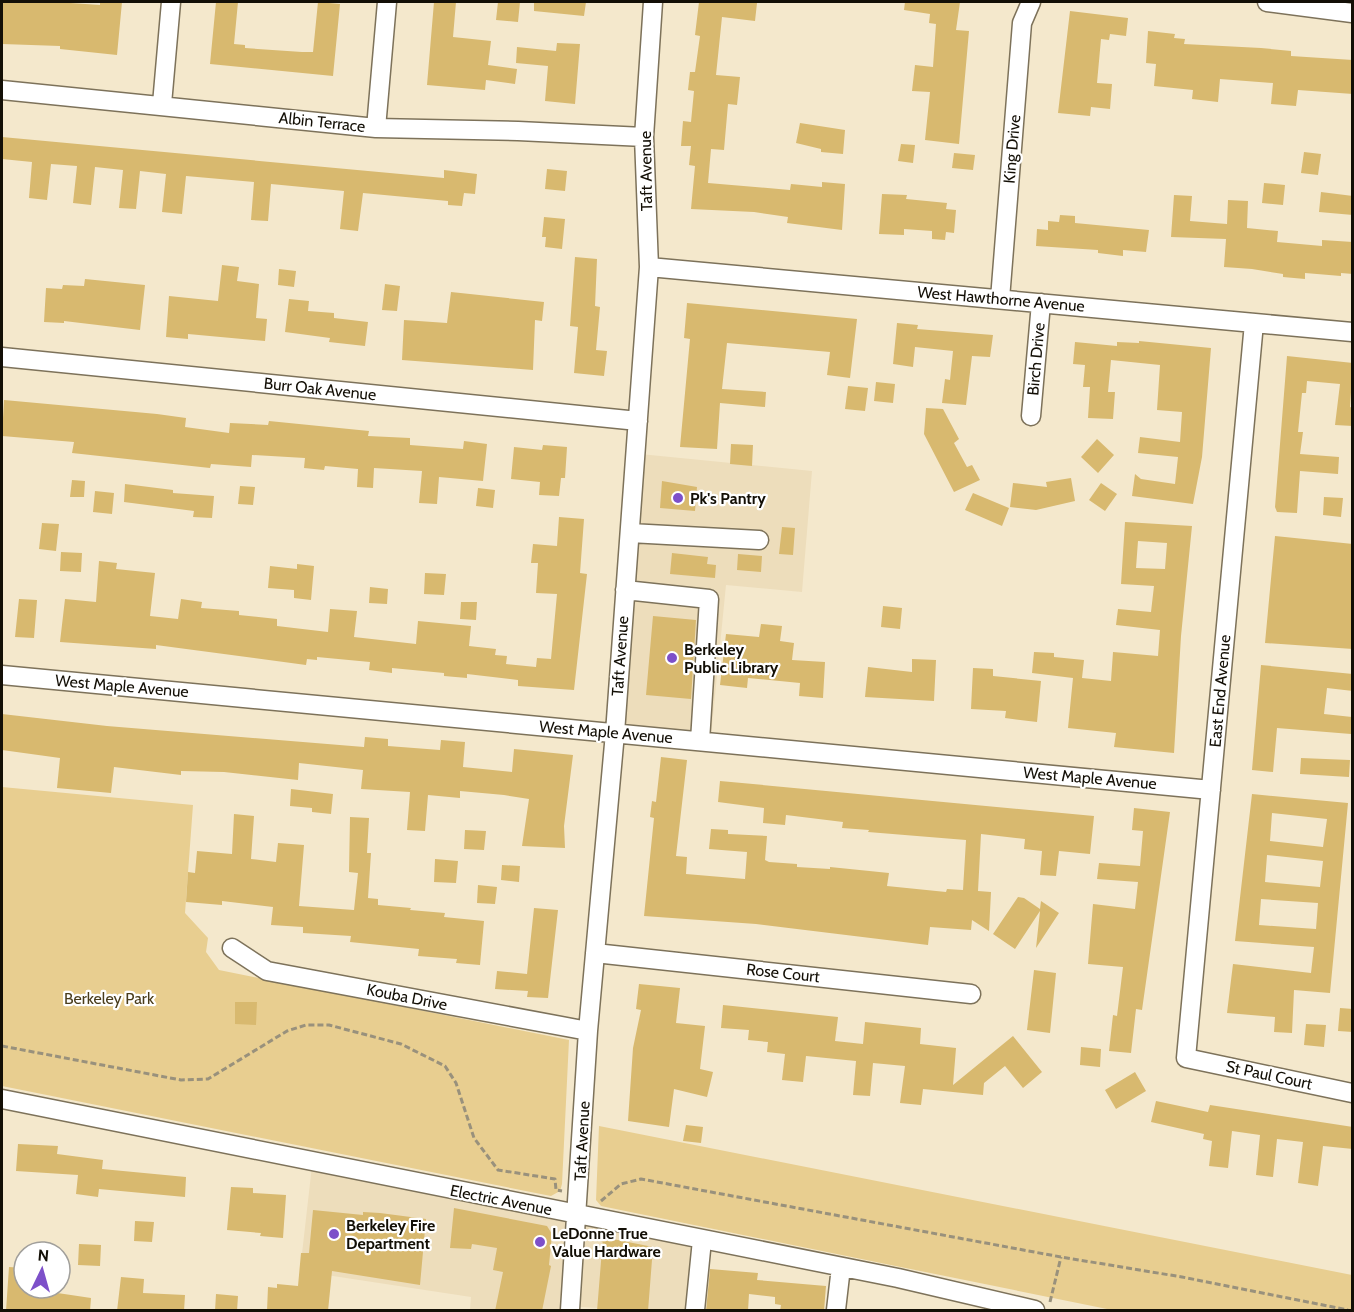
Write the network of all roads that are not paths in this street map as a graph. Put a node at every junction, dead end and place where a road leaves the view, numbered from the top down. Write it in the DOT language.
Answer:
graph roads {
  1 [pos="171,2"];
  2 [pos="387,2"];
  3 [pos="653,2"];
  4 [pos="1031,2"];
  5 [pos="1267,2"];
  6 [pos="1353,13"];
  7 [pos="2,90"];
  8 [pos="162,105"];
  9 [pos="376,128"];
  10 [pos="644,137"];
  11 [pos="649,267"];
  12 [pos="1000,299"];
  13 [pos="1041,303"];
  14 [pos="1254,324"];
  15 [pos="1353,332"];
  16 [pos="2,357"];
  17 [pos="1031,416"];
  18 [pos="638,421"];
  19 [pos="630,533"];
  20 [pos="759,540"];
  21 [pos="625,590"];
  22 [pos="2,675"];
  23 [pos="615,733"];
  24 [pos="700,741"];
  25 [pos="1211,790"];
  26 [pos="232,948"];
  27 [pos="595,953"];
  28 [pos="971,994"];
  29 [pos="588,1031"];
  30 [pos="1185,1058"];
  31 [pos="1353,1094"];
  32 [pos="2,1099"];
  33 [pos="577,1216"];
  34 [pos="702,1240"];
  35 [pos="841,1267"];
  36 [pos="570,1311"];
  37 [pos="695,1311"];
  38 [pos="836,1311"];
  39 [pos="1035,1311"];
  1 -- 8 [label="street"];
  2 -- 9 [label="street"];
  3 -- 10 [label="street, Taft Avenue"];
  4 -- 12 [label="street, King Drive"];
  5 -- 6 [label="street"];
  7 -- 8 [label="street, Albin Terrace"];
  8 -- 9 [label="street, Albin Terrace"];
  9 -- 10 [label="street, Albin Terrace"];
  10 -- 11 [label="street, Taft Avenue"];
  11 -- 12 [label="street, West Hawthorne Avenue"];
  11 -- 18 [label="street, Taft Avenue"];
  12 -- 13 [label="street, West Hawthorne Avenue"];
  13 -- 14 [label="street, West Hawthorne Avenue"];
  13 -- 17 [label="street, Birch Drive"];
  14 -- 15 [label="street, West Hawthorne Avenue"];
  14 -- 25 [label="street, East End Avenue"];
  16 -- 18 [label="street, Burr Oak Avenue"];
  18 -- 19 [label="street, Taft Avenue"];
  19 -- 20 [label="street"];
  19 -- 21 [label="street, Taft Avenue"];
  21 -- 23 [label="street, Taft Avenue"];
  21 -- 24 [label="street"];
  22 -- 23 [label="street, West Maple Avenue"];
  23 -- 24 [label="street, West Maple Avenue"];
  23 -- 27 [label="street, Taft Avenue"];
  24 -- 25 [label="street, West Maple Avenue"];
  25 -- 30 [label="street, East End Avenue"];
  26 -- 29 [label="street, Kouba Drive"];
  27 -- 28 [label="street, Rose Court"];
  27 -- 29 [label="street, Taft Avenue"];
  29 -- 33 [label="street, Taft Avenue"];
  30 -- 31 [label="street, St Paul Court"];
  32 -- 33 [label="street, Electric Avenue"];
  33 -- 34 [label="street, Electric Avenue"];
  33 -- 36 [label="street, Taft Avenue"];
  34 -- 35 [label="street, Electric Avenue"];
  34 -- 37 [label="street"];
  35 -- 38 [label="street"];
  35 -- 39 [label="street, Electric Avenue"];
}
